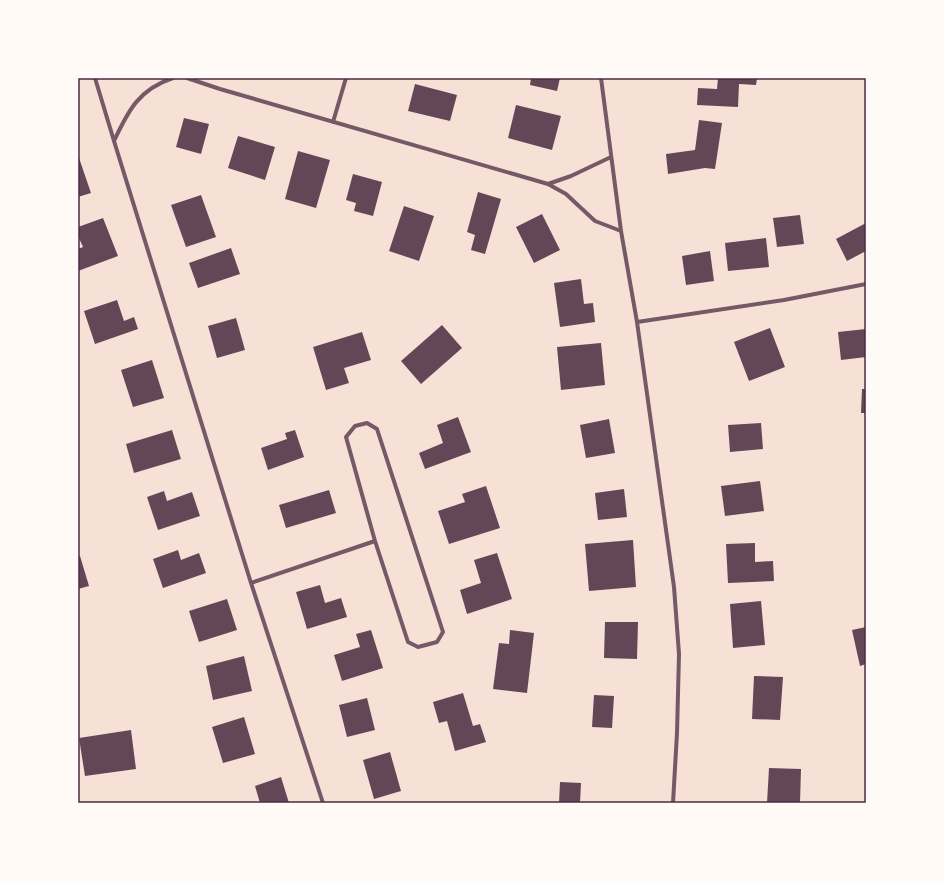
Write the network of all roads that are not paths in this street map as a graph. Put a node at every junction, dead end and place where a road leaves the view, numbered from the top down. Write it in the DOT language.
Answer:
graph roads {
  1 [pos="96,78"];
  2 [pos="173,78"];
  3 [pos="186,78"];
  4 [pos="346,78"];
  5 [pos="600,78"];
  6 [pos="334,122"];
  7 [pos="114,141"];
  8 [pos="611,156"];
  9 [pos="548,184"];
  10 [pos="621,231"];
  11 [pos="866,284"];
  12 [pos="637,322"];
  13 [pos="374,541"];
  14 [pos="251,582"];
  15 [pos="323,803"];
  16 [pos="673,803"];
  1 -- 7 [label="street"];
  2 -- 7 [label="street"];
  3 -- 6 [label="street"];
  4 -- 6 [label="street"];
  5 -- 8 [label="street"];
  6 -- 9 [label="street"];
  7 -- 14 [label="street"];
  8 -- 9 [label="street"];
  8 -- 10 [label="street"];
  9 -- 10 [label="street"];
  10 -- 12 [label="street"];
  11 -- 12 [label="street"];
  12 -- 16 [label="street"];
  13 -- 13 [label="street"];
  13 -- 14 [label="street"];
  14 -- 15 [label="street"];
}
